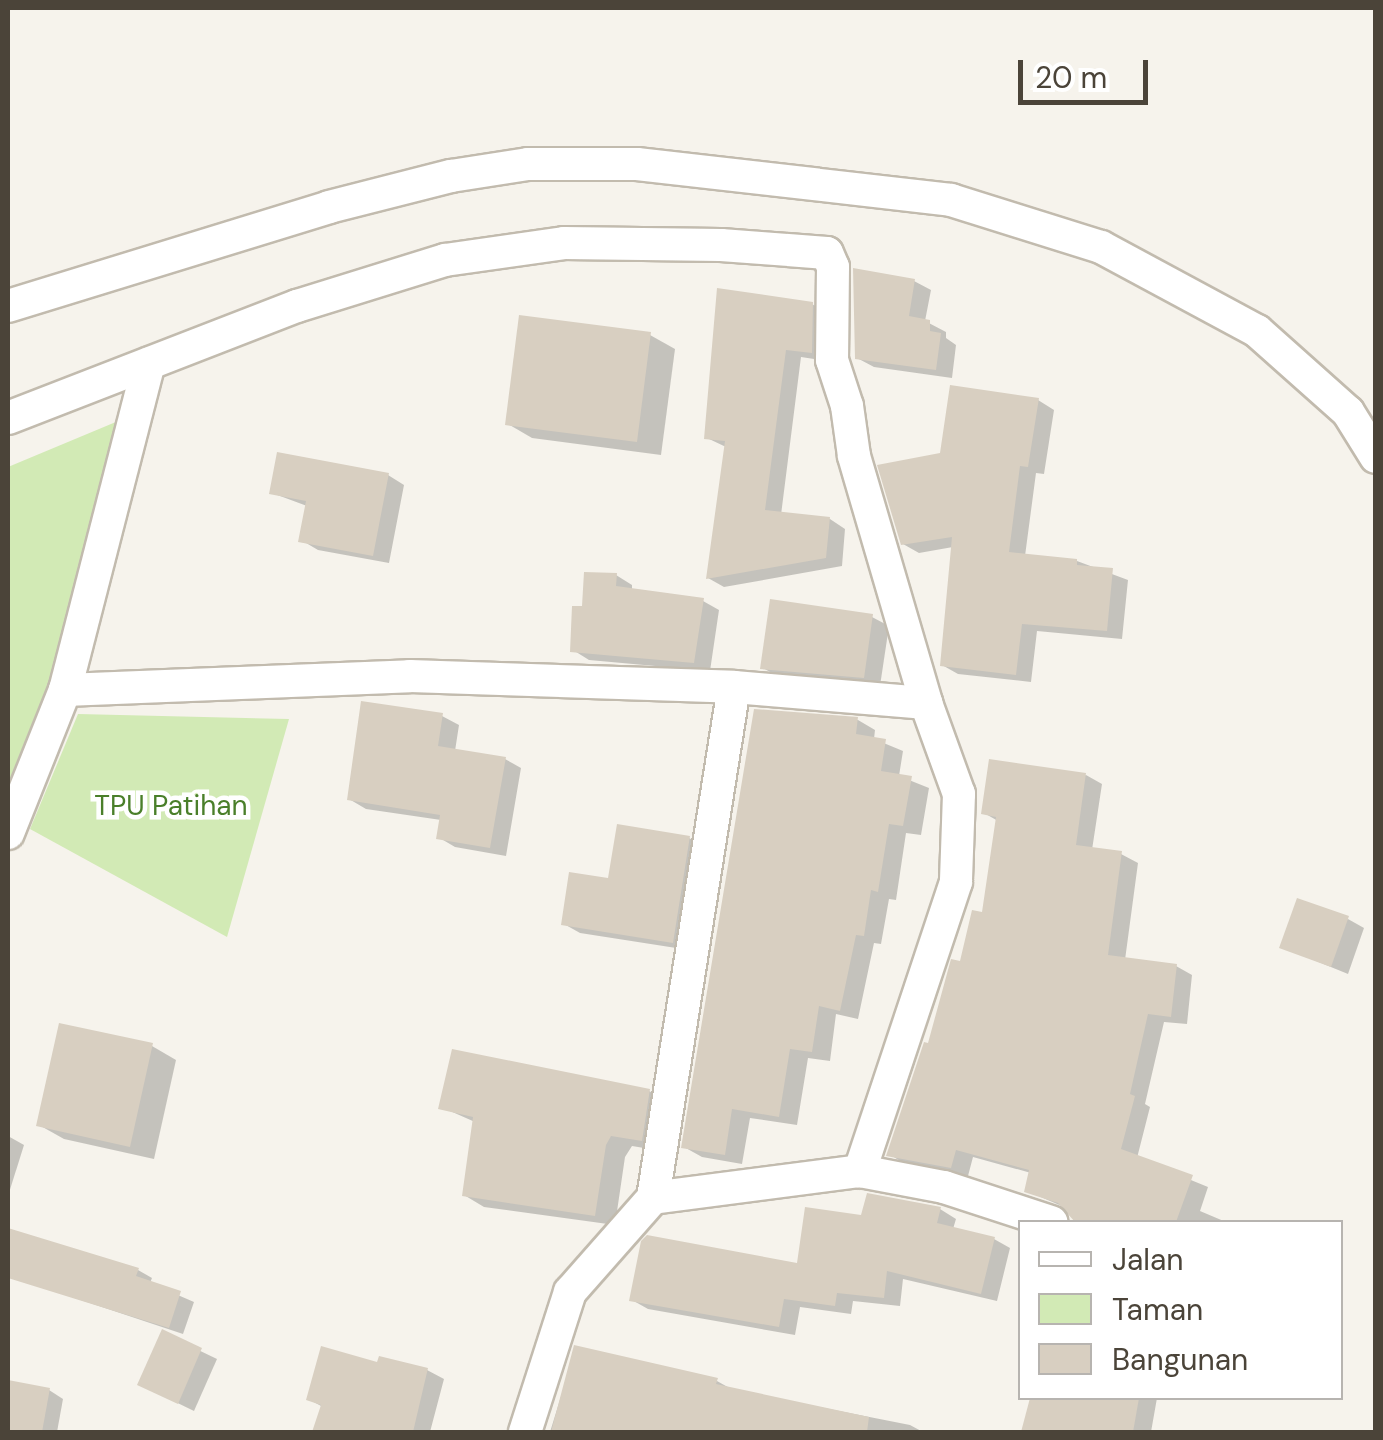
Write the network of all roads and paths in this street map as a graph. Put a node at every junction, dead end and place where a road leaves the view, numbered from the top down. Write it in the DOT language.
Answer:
graph roads {
  1 [pos="8,306"];
  2 [pos="149,364"];
  3 [pos="8,418"];
  4 [pos="1376,457"];
  5 [pos="734,687"];
  6 [pos="65,690"];
  7 [pos="926,703"];
  8 [pos="8,833"];
  9 [pos="860,1170"];
  10 [pos="653,1198"];
  11 [pos="1045,1220"];
  12 [pos="525,1432"];
  1 -- 4 [label="street"];
  2 -- 3 [label="street"];
  2 -- 6 [label="street"];
  2 -- 7 [label="street"];
  5 -- 6 [label="street"];
  5 -- 7 [label="street"];
  5 -- 10 [label="street"];
  6 -- 8 [label="street"];
  7 -- 9 [label="street"];
  9 -- 10 [label="street"];
  9 -- 11 [label="street"];
  10 -- 12 [label="street"];
}
